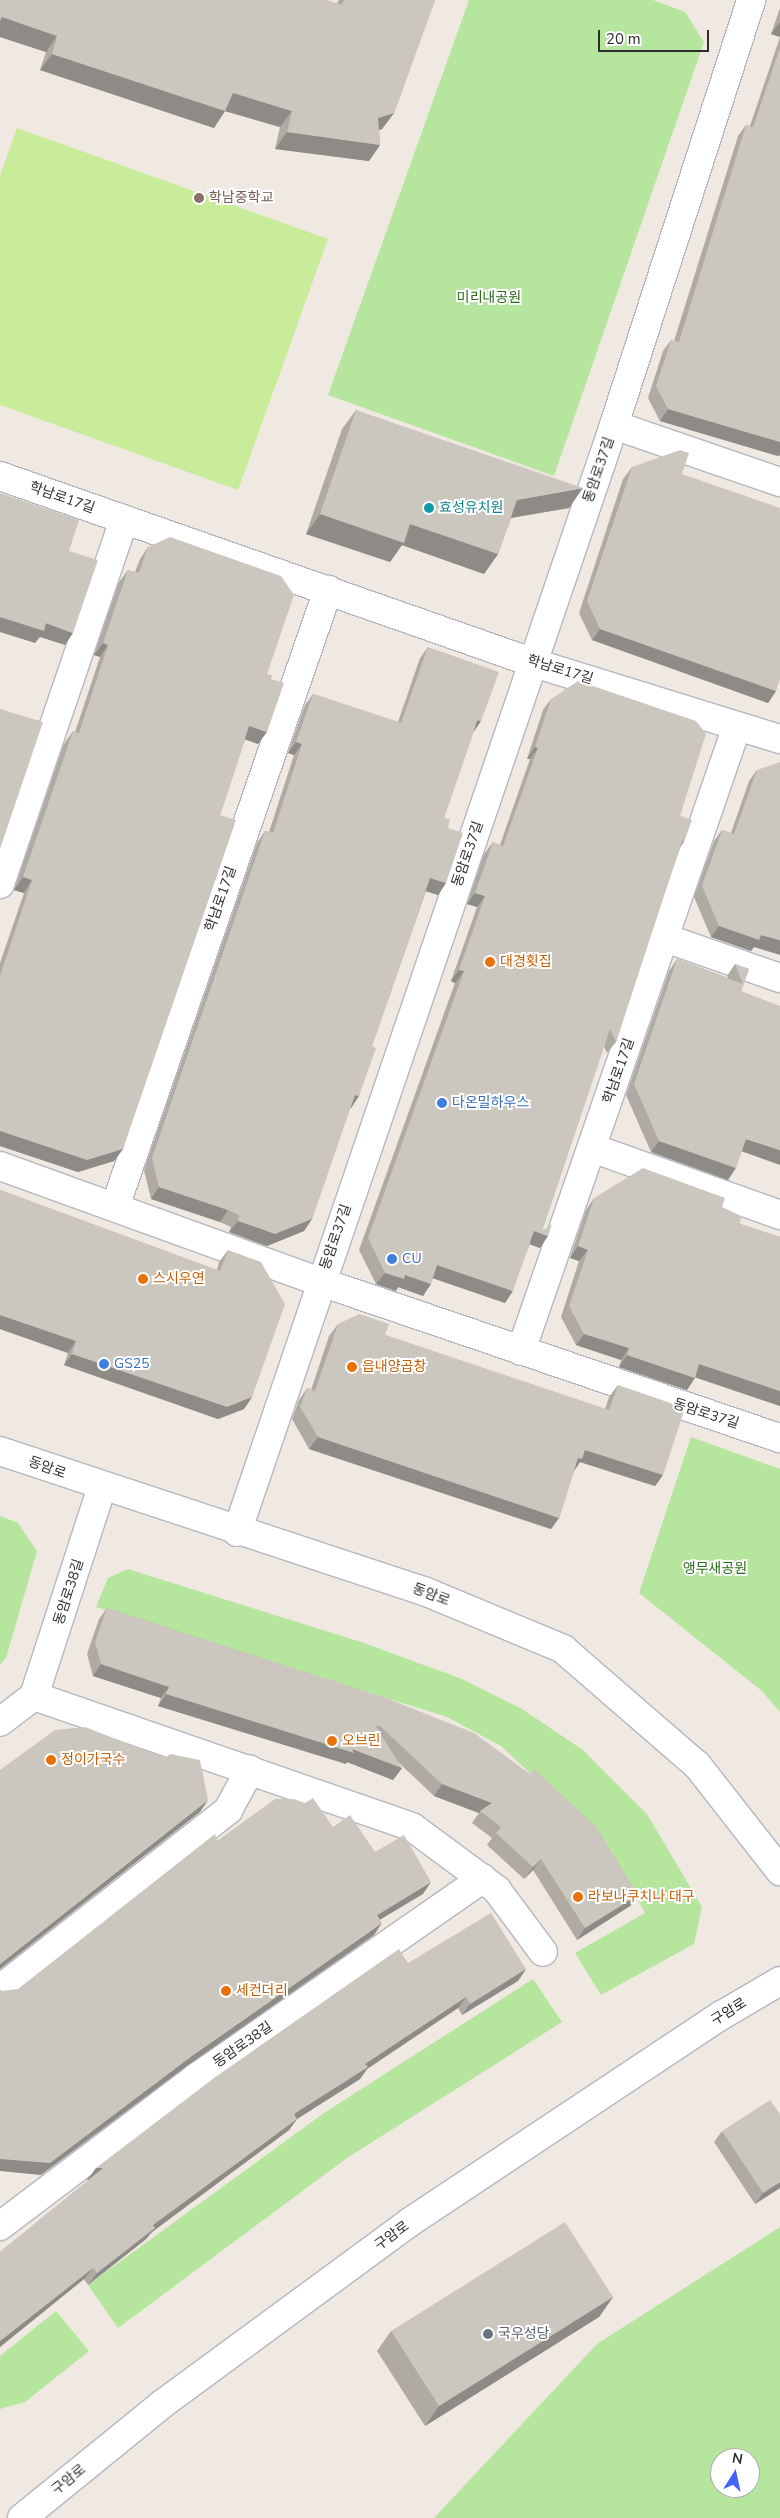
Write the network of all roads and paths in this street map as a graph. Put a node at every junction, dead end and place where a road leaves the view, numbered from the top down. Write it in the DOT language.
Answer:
graph roads {
  1 [pos="745,2"];
  2 [pos="614,425"];
  3 [pos="0,476"];
  4 [pos="780,482"];
  5 [pos="124,519"];
  6 [pos="328,590"];
  7 [pos="534,663"];
  8 [pos="738,726"];
  9 [pos="780,739"];
  10 [pos="0,884"];
  11 [pos="665,938"];
  12 [pos="780,978"];
  13 [pos="592,1148"];
  14 [pos="0,1166"];
  15 [pos="115,1207"];
  16 [pos="780,1215"];
  17 [pos="321,1282"];
  18 [pos="521,1351"];
  19 [pos="780,1438"];
  20 [pos="0,1451"];
  21 [pos="102,1487"];
  22 [pos="238,1532"];
  23 [pos="34,1696"];
  24 [pos="0,1722"];
  25 [pos="250,1770"];
  26 [pos="780,1871"];
  27 [pos="483,1878"];
  28 [pos="543,1952"];
  29 [pos="780,1980"];
  30 [pos="0,1988"];
  31 [pos="3,2218"];
  32 [pos="22,2518"];
  1 -- 2 [label="street, 동암로37길"];
  2 -- 4 [label="street, 동암로37길"];
  2 -- 7 [label="street, 동암로37길"];
  3 -- 5 [label="street, 학남로17길"];
  5 -- 6 [label="street, 학남로17길"];
  5 -- 10 [label="street"];
  6 -- 7 [label="street, 학남로17길"];
  6 -- 15 [label="street, 학남로17길"];
  7 -- 8 [label="street, 학남로17길"];
  7 -- 17 [label="street, 동암로37길"];
  8 -- 9 [label="street, 학남로17길"];
  8 -- 11 [label="street, 학남로17길"];
  11 -- 12 [label="street"];
  11 -- 13 [label="street, 학남로17길"];
  13 -- 16 [label="street"];
  13 -- 18 [label="street, 학남로17길"];
  14 -- 15 [label="street, 동암로37길"];
  15 -- 17 [label="street, 동암로37길"];
  17 -- 18 [label="street, 동암로37길"];
  17 -- 22 [label="street, 동암로37길"];
  18 -- 19 [label="street, 동암로37길"];
  20 -- 21 [label="street, 동암로"];
  21 -- 22 [label="street, 동암로"];
  21 -- 23 [label="street, 동암로38길"];
  22 -- 26 [label="street, 동암로"];
  23 -- 24 [label="street"];
  23 -- 25 [label="street"];
  25 -- 27 [label="street"];
  25 -- 30 [label="street"];
  27 -- 28 [label="street"];
  27 -- 31 [label="street, 동암로38길"];
  29 -- 32 [label="street, 구암로"];
}
